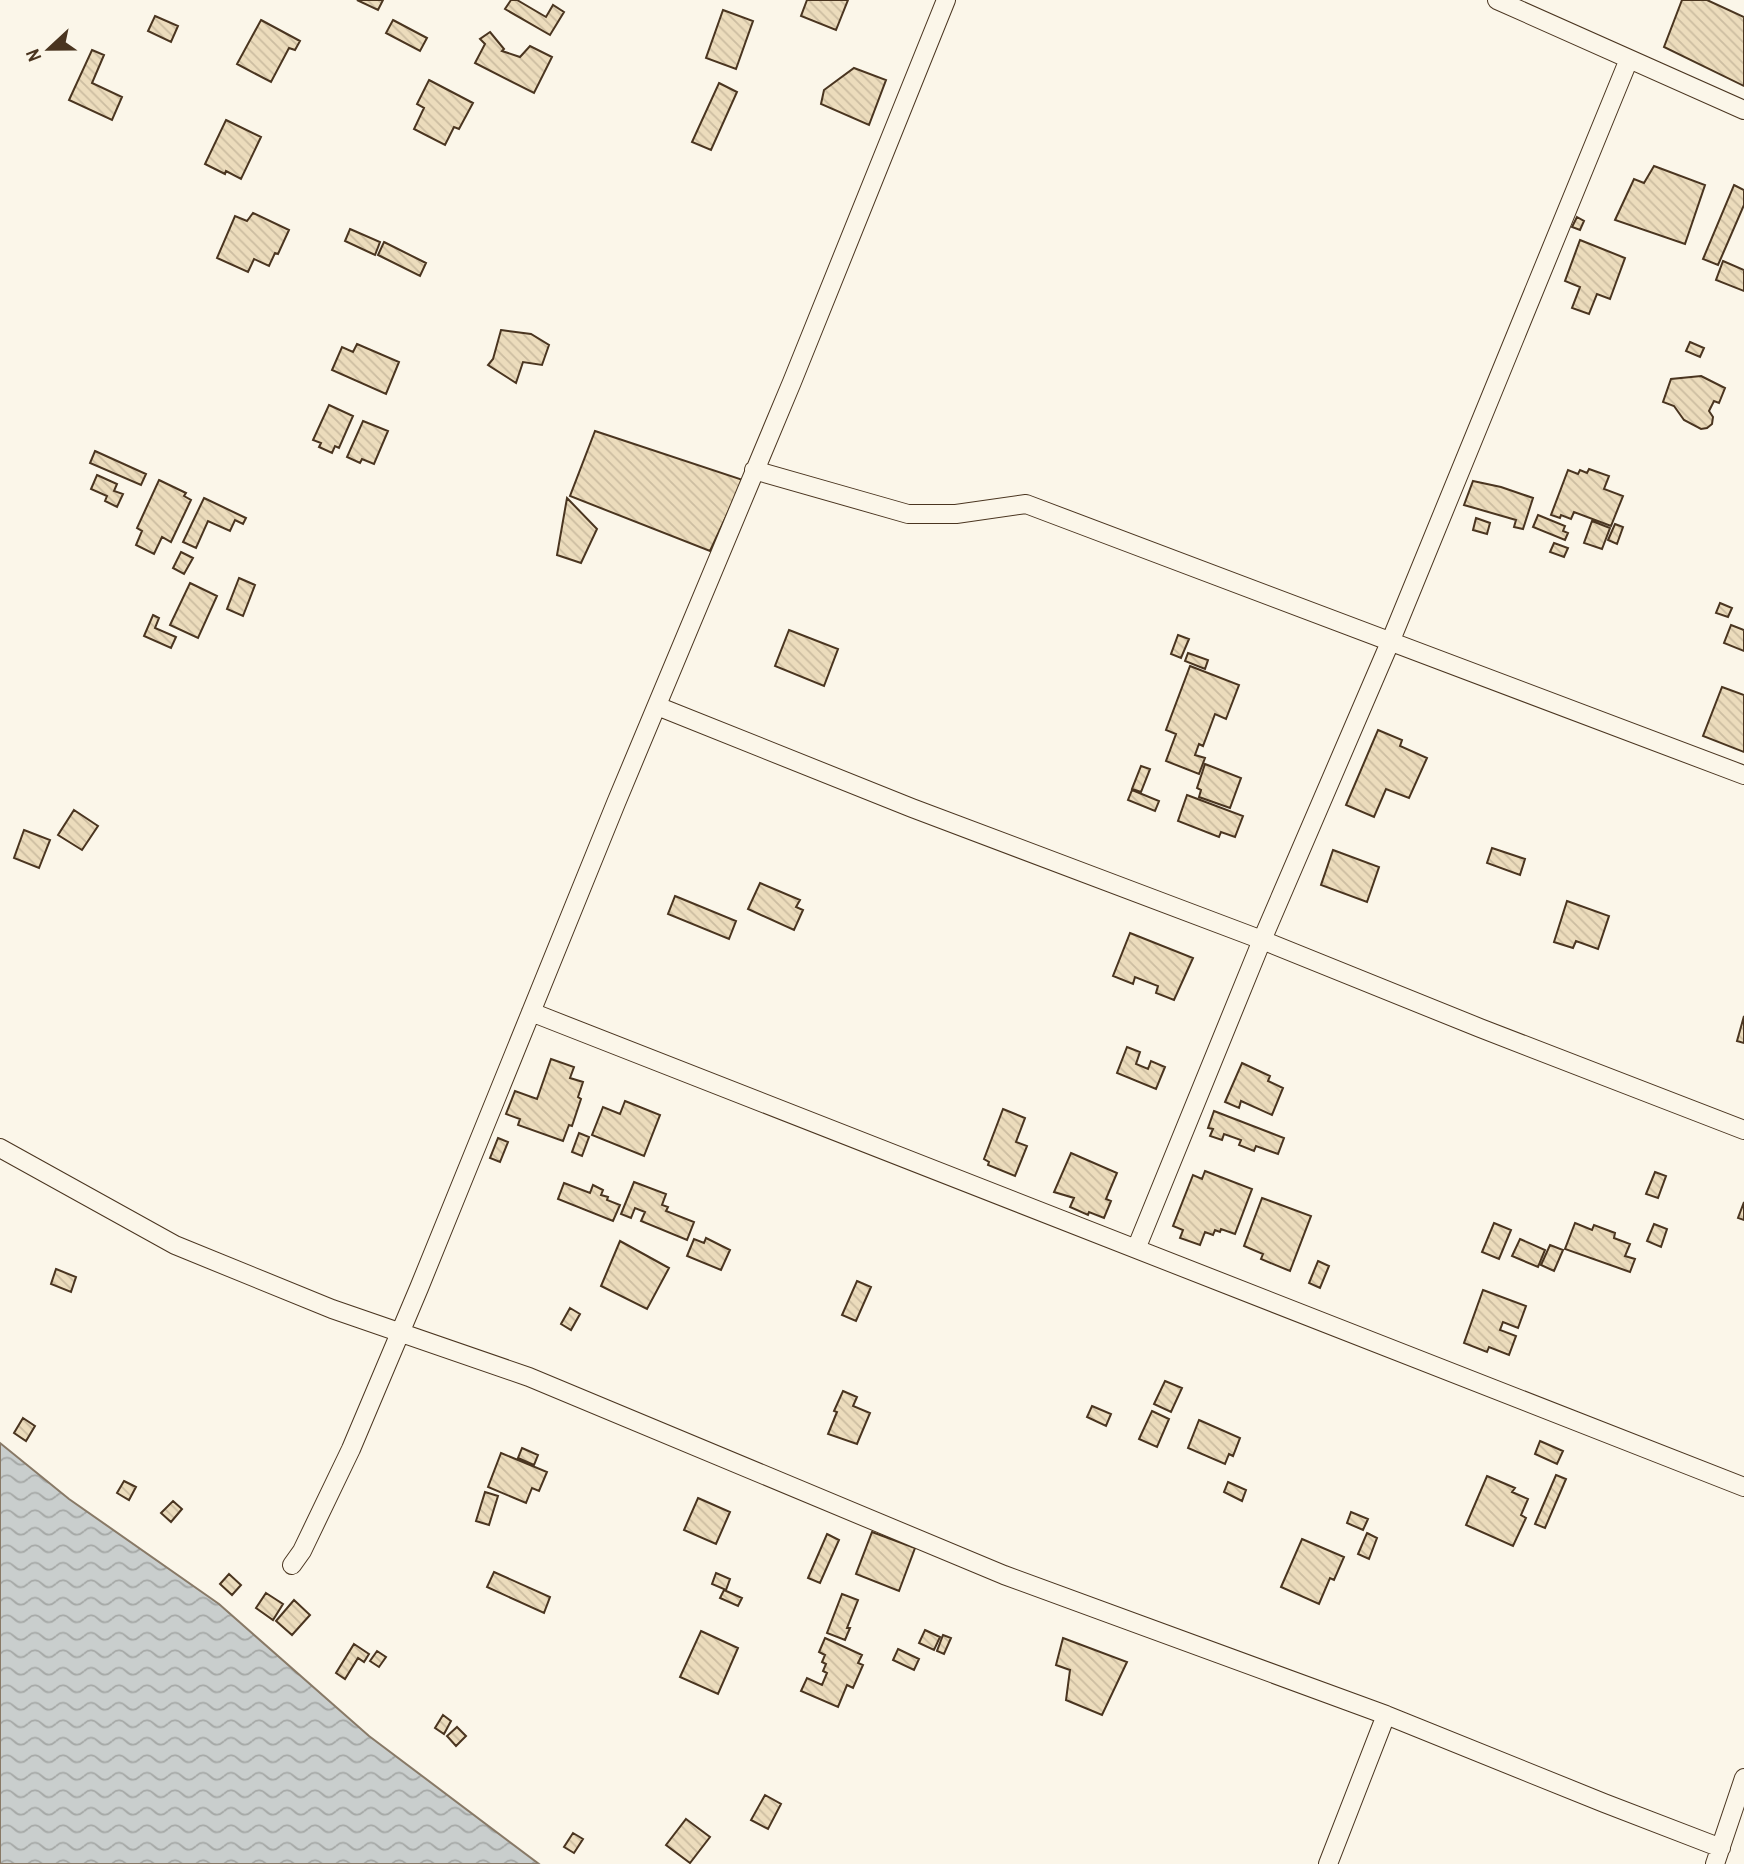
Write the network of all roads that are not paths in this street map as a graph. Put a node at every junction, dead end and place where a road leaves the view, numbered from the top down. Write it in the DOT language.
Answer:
graph roads {
  1 [pos="946,0"];
  2 [pos="1497,0"];
  3 [pos="1629,59"];
  4 [pos="1744,110"];
  5 [pos="754,470"];
  6 [pos="1391,640"];
  7 [pos="657,706"];
  8 [pos="1744,775"];
  9 [pos="1262,940"];
  10 [pos="531,1012"];
  11 [pos="1744,1130"];
  12 [pos="0,1148"];
  13 [pos="1136,1249"];
  14 [pos="400,1334"];
  15 [pos="1744,1487"];
  16 [pos="292,1565"];
  17 [pos="1386,1715"];
  18 [pos="1744,1778"];
  19 [pos="1718,1856"];
  20 [pos="1328,1864"];
  1 -- 5 [label="street"];
  2 -- 3 [label="street"];
  3 -- 4 [label="street"];
  3 -- 6 [label="street"];
  5 -- 6 [label="street"];
  5 -- 7 [label="street"];
  6 -- 8 [label="street"];
  6 -- 9 [label="street"];
  7 -- 9 [label="street"];
  7 -- 10 [label="street"];
  9 -- 11 [label="street"];
  9 -- 13 [label="street"];
  10 -- 13 [label="street"];
  10 -- 14 [label="street"];
  12 -- 14 [label="street"];
  13 -- 15 [label="street"];
  14 -- 16 [label="street"];
  14 -- 17 [label="street"];
  17 -- 19 [label="street"];
  17 -- 20 [label="street"];
  18 -- 19 [label="street"];
}
